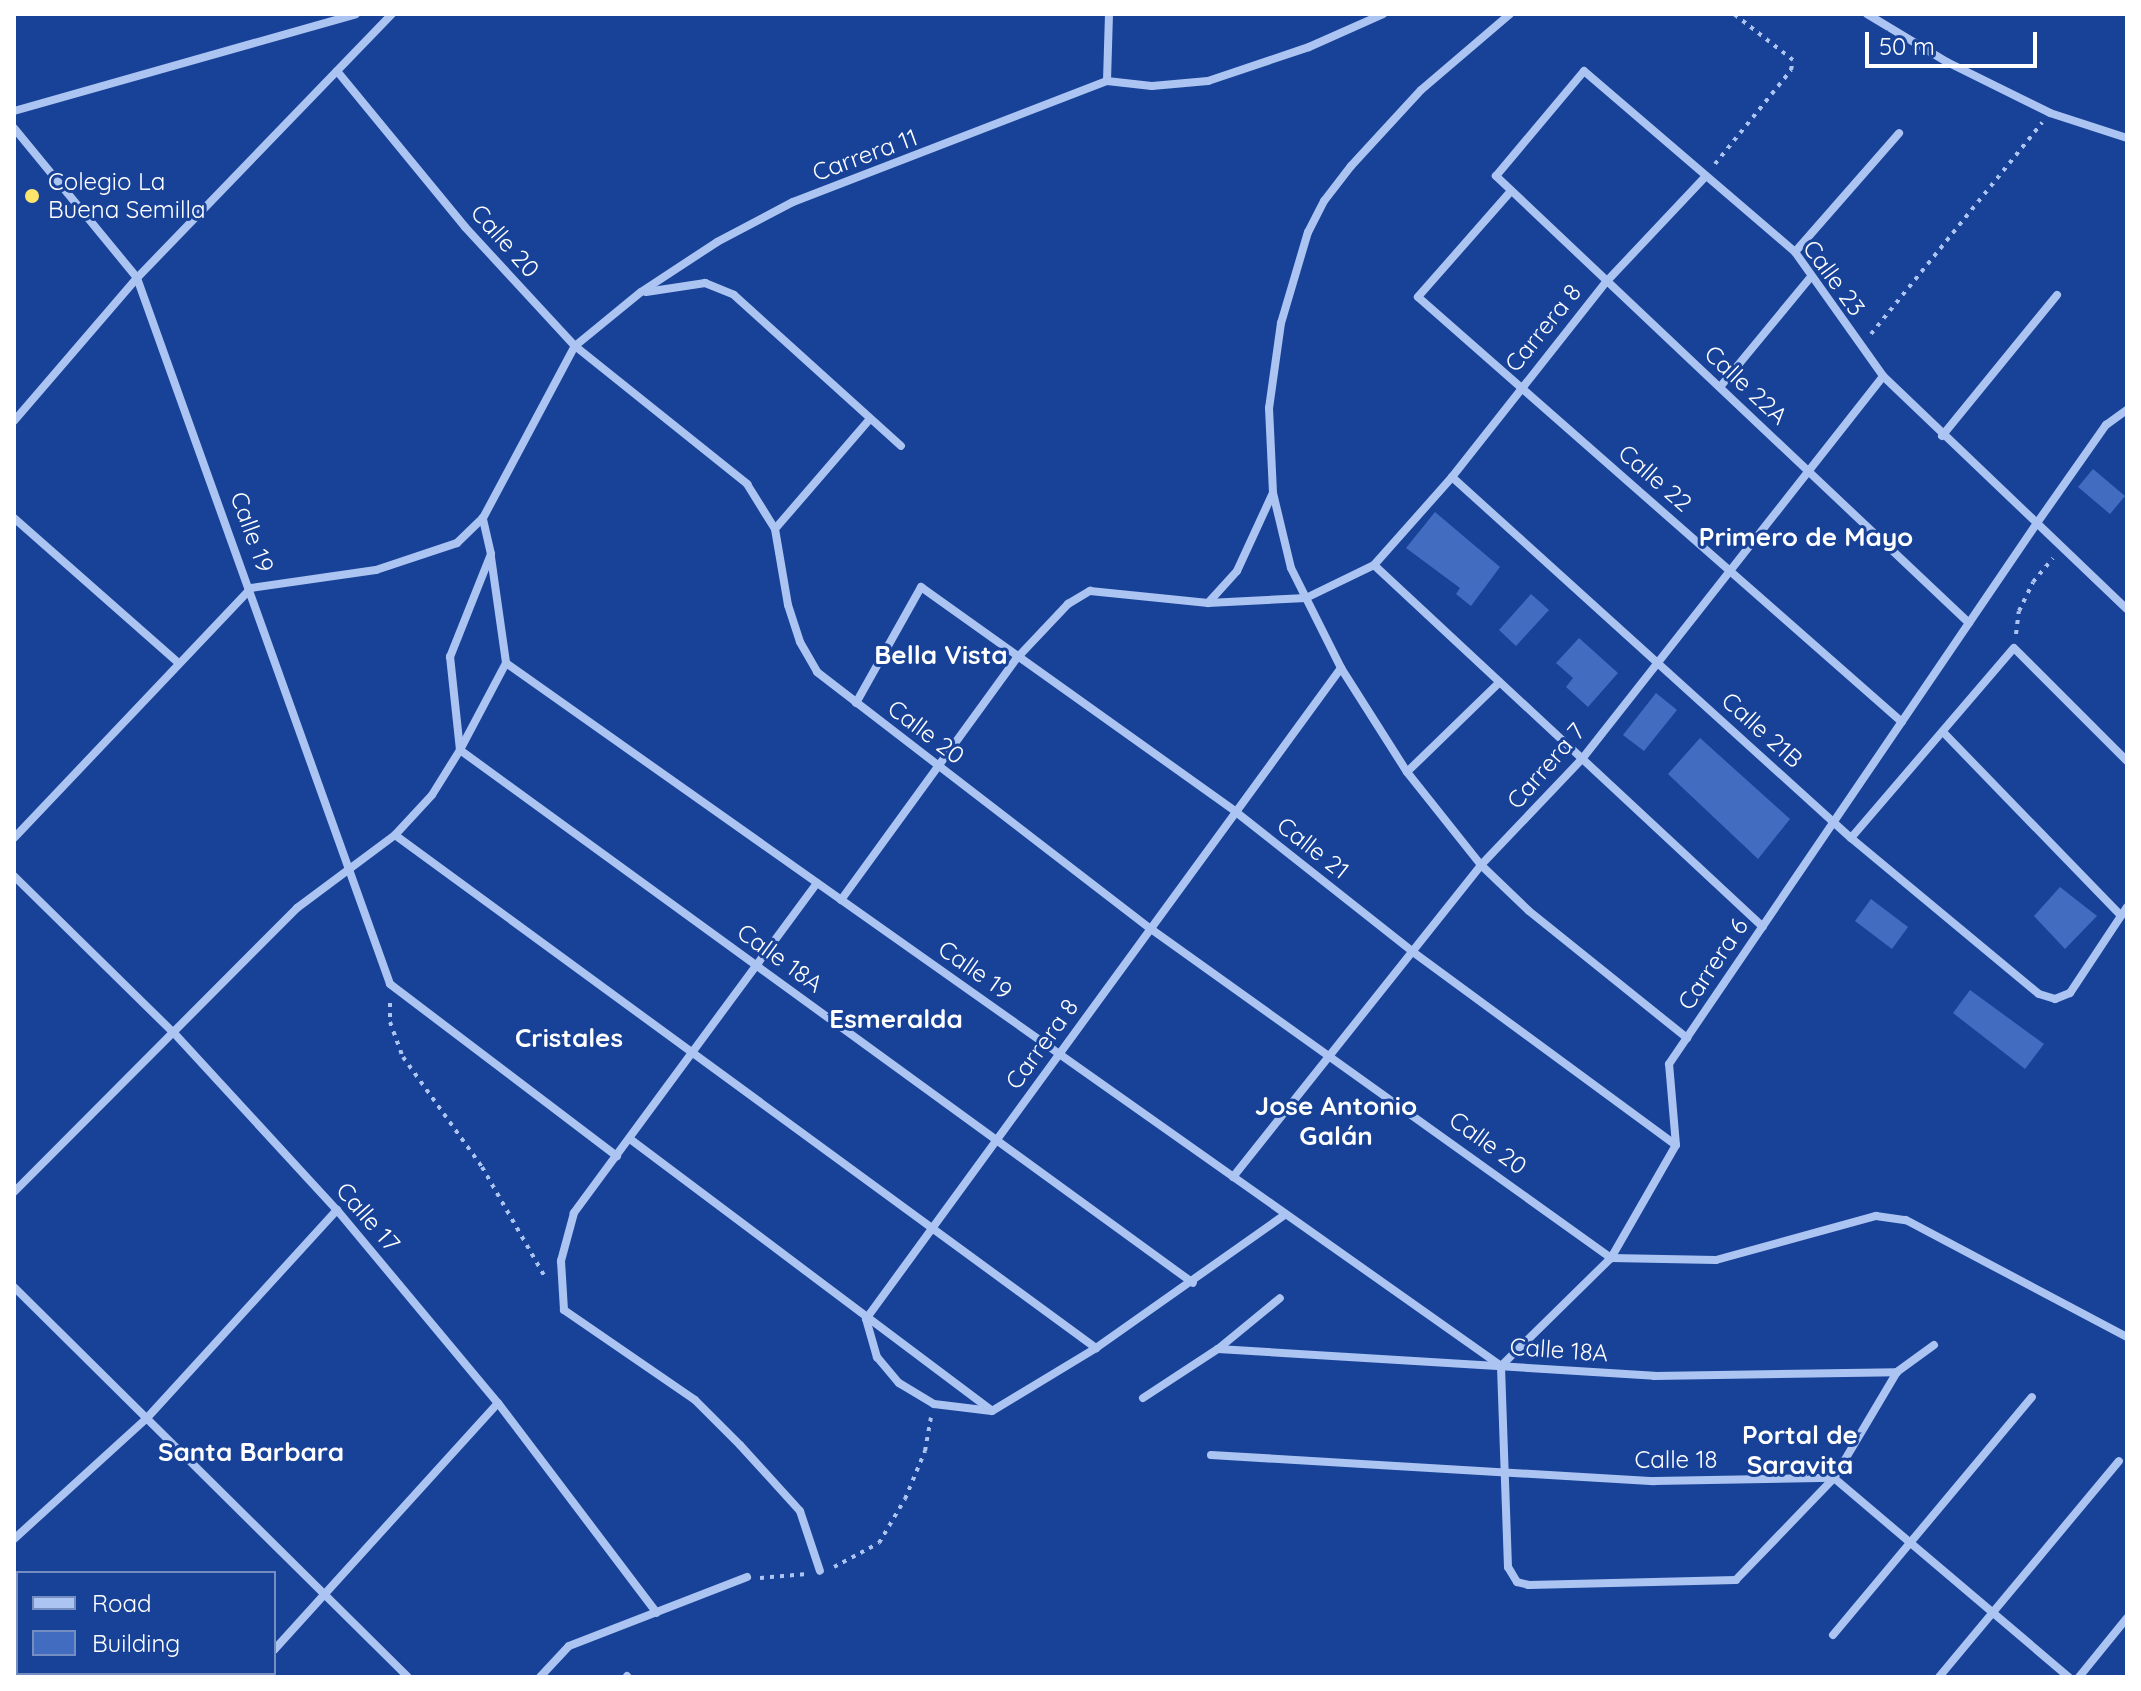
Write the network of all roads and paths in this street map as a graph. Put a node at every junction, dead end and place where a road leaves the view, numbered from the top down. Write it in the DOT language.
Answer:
graph roads {
  1 [pos="356,14"];
  2 [pos="392,14"];
  3 [pos="1109,14"];
  4 [pos="1383,14"];
  5 [pos="1510,14"];
  6 [pos="1734,14"];
  7 [pos="1867,14"];
  8 [pos="337,71"];
  9 [pos="1107,81"];
  10 [pos="14,111"];
  11 [pos="2050,113"];
  12 [pos="14,128"];
  13 [pos="1899,133"];
  14 [pos="2127,138"];
  15 [pos="1496,176"];
  16 [pos="1706,176"];
  17 [pos="1511,191"];
  18 [pos="1795,252"];
  19 [pos="137,278"];
  20 [pos="1809,279"];
  21 [pos="1607,281"];
  22 [pos="641,292"];
  23 [pos="2057,295"];
  24 [pos="575,346"];
  25 [pos="1860,348"];
  26 [pos="1883,376"];
  27 [pos="1521,387"];
  28 [pos="1720,387"];
  29 [pos="2127,410"];
  30 [pos="870,419"];
  31 [pos="14,421"];
  32 [pos="1942,436"];
  33 [pos="901,446"];
  34 [pos="1808,471"];
  35 [pos="1452,477"];
  36 [pos="1273,493"];
  37 [pos="14,518"];
  38 [pos="483,518"];
  39 [pos="2037,523"];
  40 [pos="775,529"];
  41 [pos="2063,547"];
  42 [pos="491,554"];
  43 [pos="1374,565"];
  44 [pos="1730,570"];
  45 [pos="251,588"];
  46 [pos="1306,598"];
  47 [pos="1208,603"];
  48 [pos="2125,604"];
  49 [pos="1969,623"];
  50 [pos="2014,648"];
  51 [pos="1016,659"];
  52 [pos="176,661"];
  53 [pos="1656,662"];
  54 [pos="506,663"];
  55 [pos="1341,668"];
  56 [pos="1500,682"];
  57 [pos="856,703"];
  58 [pos="1902,722"];
  59 [pos="1943,732"];
  60 [pos="460,750"];
  61 [pos="1582,759"];
  62 [pos="2127,761"];
  63 [pos="938,766"];
  64 [pos="1407,772"];
  65 [pos="1236,812"];
  66 [pos="1834,821"];
  67 [pos="395,835"];
  68 [pos="14,838"];
  69 [pos="1851,838"];
  70 [pos="1481,865"];
  71 [pos="348,872"];
  72 [pos="14,876"];
  73 [pos="817,883"];
  74 [pos="841,900"];
  75 [pos="2127,907"];
  76 [pos="2121,916"];
  77 [pos="1763,927"];
  78 [pos="1151,929"];
  79 [pos="1413,952"];
  80 [pos="756,966"];
  81 [pos="390,984"];
  82 [pos="174,1033"];
  83 [pos="1687,1038"];
  84 [pos="692,1053"];
  85 [pos="1059,1054"];
  86 [pos="1332,1054"];
  87 [pos="630,1139"];
  88 [pos="997,1141"];
  89 [pos="1676,1145"];
  90 [pos="617,1156"];
  91 [pos="1233,1177"];
  92 [pos="14,1192"];
  93 [pos="337,1210"];
  94 [pos="1286,1214"];
  95 [pos="933,1228"];
  96 [pos="1611,1258"];
  97 [pos="1193,1283"];
  98 [pos="549,1284"];
  99 [pos="14,1287"];
  100 [pos="1280,1298"];
  101 [pos="866,1319"];
  102 [pos="2127,1337"];
  103 [pos="1934,1345"];
  104 [pos="1096,1348"];
  105 [pos="1218,1349"];
  106 [pos="1501,1366"];
  107 [pos="1897,1372"];
  108 [pos="2032,1397"];
  109 [pos="1143,1398"];
  110 [pos="498,1403"];
  111 [pos="934,1404"];
  112 [pos="992,1411"];
  113 [pos="147,1418"];
  114 [pos="1211,1455"];
  115 [pos="2119,1461"];
  116 [pos="1509,1475"];
  117 [pos="1834,1478"];
  118 [pos="14,1539"];
  119 [pos="1911,1545"];
  120 [pos="820,1571"];
  121 [pos="747,1577"];
  122 [pos="324,1594"];
  123 [pos="657,1613"];
  124 [pos="1990,1615"];
  125 [pos="2127,1618"];
  126 [pos="1833,1635"];
  127 [pos="276,1648"];
  128 [pos="408,1677"];
  129 [pos="540,1677"];
  130 [pos="1939,1677"];
  131 [pos="2069,1677"];
  132 [pos="2079,1677"];
  1 -- 10 [label="street"];
  2 -- 8 [label="street"];
  3 -- 9 [label="street"];
  4 -- 9 [label="street, Carrera 11"];
  5 -- 36 [label="street"];
  6 -- 16 [label="path"];
  7 -- 11 [label="street"];
  8 -- 19 [label="street"];
  8 -- 24 [label="street, Calle 20"];
  9 -- 22 [label="street, Carrera 11"];
  11 -- 14 [label="street"];
  11 -- 25 [label="path"];
  12 -- 19 [label="street, Calle 19"];
  13 -- 18 [label="street"];
  15 -- 16 [label="street, Calle 23"];
  15 -- 17 [label="street, Calle 22A"];
  16 -- 18 [label="street, Calle 23"];
  16 -- 21 [label="street, Carrera 8"];
  17 -- 21 [label="street, Calle 22A"];
  17 -- 27 [label="street, Calle 22"];
  18 -- 20 [label="street, Calle 23"];
  19 -- 31 [label="street"];
  19 -- 45 [label="street, Calle 19"];
  20 -- 25 [label="street, Calle 23"];
  20 -- 28 [label="street"];
  21 -- 27 [label="street, Carrera 8"];
  21 -- 28 [label="street, Calle 22A"];
  22 -- 24 [label="street, Carrera 11"];
  22 -- 30 [label="street"];
  23 -- 32 [label="street"];
  24 -- 38 [label="street, Carrera 11"];
  24 -- 40 [label="street, Calle 20"];
  25 -- 26 [label="street, Calle 23"];
  26 -- 32 [label="street, Calle 23"];
  26 -- 34 [label="street, Carrera 7"];
  27 -- 35 [label="street, Carrera 8"];
  27 -- 44 [label="street, Calle 22"];
  28 -- 34 [label="street, Calle 22A"];
  29 -- 39 [label="street, Carrera 6"];
  30 -- 33 [label="street"];
  30 -- 40 [label="street"];
  32 -- 39 [label="street, Calle 23"];
  34 -- 44 [label="street, Carrera 7"];
  34 -- 49 [label="street, Calle 22A"];
  35 -- 43 [label="street, Carrera 8"];
  35 -- 53 [label="street, Calle 21B"];
  36 -- 46 [label="street"];
  36 -- 47 [label="street"];
  37 -- 52 [label="street"];
  38 -- 42 [label="street"];
  38 -- 45 [label="street"];
  39 -- 41 [label="street, Calle 23"];
  39 -- 49 [label="street, Carrera 6"];
  40 -- 57 [label="street, Calle 20"];
  41 -- 48 [label="street, Calle 23"];
  41 -- 50 [label="path"];
  42 -- 54 [label="street"];
  42 -- 60 [label="street"];
  43 -- 46 [label="street, Carrera 8"];
  43 -- 56 [label="street"];
  44 -- 53 [label="street, Carrera 7"];
  44 -- 58 [label="street, Calle 22"];
  45 -- 52 [label="street"];
  45 -- 71 [label="street, Calle 19"];
  46 -- 47 [label="street"];
  46 -- 55 [label="street"];
  47 -- 51 [label="street"];
  49 -- 58 [label="street, Carrera 6"];
  50 -- 59 [label="street"];
  50 -- 62 [label="street"];
  51 -- 57 [label="street, Calle 21"];
  51 -- 63 [label="street"];
  51 -- 65 [label="street, Calle 21"];
  52 -- 68 [label="street"];
  53 -- 61 [label="street, Carrera 7"];
  53 -- 66 [label="street, Calle 21B"];
  54 -- 60 [label="street"];
  54 -- 73 [label="street, Calle 19"];
  55 -- 64 [label="street"];
  55 -- 65 [label="street, Carrera 8"];
  56 -- 61 [label="street"];
  56 -- 64 [label="street"];
  57 -- 63 [label="street, Calle 20"];
  58 -- 66 [label="street, Carrera 6"];
  59 -- 69 [label="street"];
  59 -- 76 [label="street"];
  60 -- 67 [label="street"];
  60 -- 80 [label="street, Calle 18A"];
  61 -- 70 [label="street, Carrera 7"];
  61 -- 77 [label="street"];
  63 -- 74 [label="street"];
  63 -- 78 [label="street, Calle 20"];
  64 -- 70 [label="street"];
  65 -- 78 [label="street, Carrera 8"];
  65 -- 79 [label="street, Calle 21"];
  66 -- 69 [label="street, Calle 21B"];
  66 -- 77 [label="street, Carrera 6"];
  67 -- 71 [label="street"];
  67 -- 84 [label="street"];
  69 -- 76 [label="street, Calle 21B"];
  70 -- 79 [label="street, Carrera 7"];
  70 -- 83 [label="street"];
  71 -- 81 [label="street, Calle 19"];
  71 -- 82 [label="street"];
  72 -- 82 [label="street, Calle 17"];
  73 -- 74 [label="street, Calle 19"];
  73 -- 80 [label="street"];
  74 -- 85 [label="street, Calle 19"];
  75 -- 76 [label="street"];
  77 -- 83 [label="street, Carrera 6"];
  78 -- 85 [label="street, Carrera 8"];
  78 -- 86 [label="street, Calle 20"];
  79 -- 86 [label="street, Carrera 7"];
  79 -- 89 [label="street, Calle 21"];
  80 -- 84 [label="street"];
  80 -- 88 [label="street, Calle 18A"];
  81 -- 90 [label="street"];
  81 -- 98 [label="path"];
  82 -- 92 [label="street"];
  82 -- 93 [label="street, Calle 17"];
  83 -- 89 [label="street, Carrera 6"];
  84 -- 87 [label="street"];
  84 -- 95 [label="street"];
  85 -- 88 [label="street, Carrera 8"];
  85 -- 91 [label="street, Calle 19"];
  86 -- 91 [label="street, Carrera 7"];
  86 -- 96 [label="street, Calle 20"];
  87 -- 90 [label="street"];
  87 -- 101 [label="street"];
  88 -- 95 [label="street, Carrera 8"];
  88 -- 97 [label="street, Calle 18A"];
  89 -- 96 [label="street"];
  90 -- 120 [label="street"];
  91 -- 94 [label="street, Calle 19"];
  93 -- 110 [label="street, Calle 17"];
  93 -- 113 [label="street"];
  94 -- 97 [label="street"];
  94 -- 106 [label="street, Calle 19"];
  95 -- 101 [label="street, Carrera 8"];
  95 -- 104 [label="street"];
  96 -- 102 [label="street"];
  96 -- 106 [label="street"];
  97 -- 104 [label="street"];
  99 -- 113 [label="street"];
  100 -- 105 [label="street"];
  101 -- 111 [label="street"];
  101 -- 112 [label="street"];
  103 -- 107 [label="street"];
  104 -- 112 [label="street"];
  105 -- 106 [label="street, Calle 18A"];
  105 -- 109 [label="street"];
  106 -- 107 [label="street, Calle 18A"];
  106 -- 116 [label="street"];
  107 -- 117 [label="street"];
  108 -- 119 [label="street"];
  110 -- 122 [label="street"];
  110 -- 123 [label="street, Calle 17"];
  111 -- 112 [label="street"];
  111 -- 120 [label="path"];
  113 -- 118 [label="street"];
  113 -- 122 [label="street"];
  114 -- 116 [label="street, Calle 18"];
  115 -- 124 [label="street"];
  116 -- 117 [label="street, Calle 18"];
  116 -- 117 [label="street"];
  117 -- 119 [label="street"];
  119 -- 124 [label="street"];
  119 -- 126 [label="street"];
  120 -- 121 [label="path"];
  121 -- 123 [label="street"];
  122 -- 127 [label="street"];
  122 -- 128 [label="street"];
  123 -- 129 [label="street"];
  124 -- 130 [label="street"];
  124 -- 131 [label="street"];
  125 -- 132 [label="street"];
}
